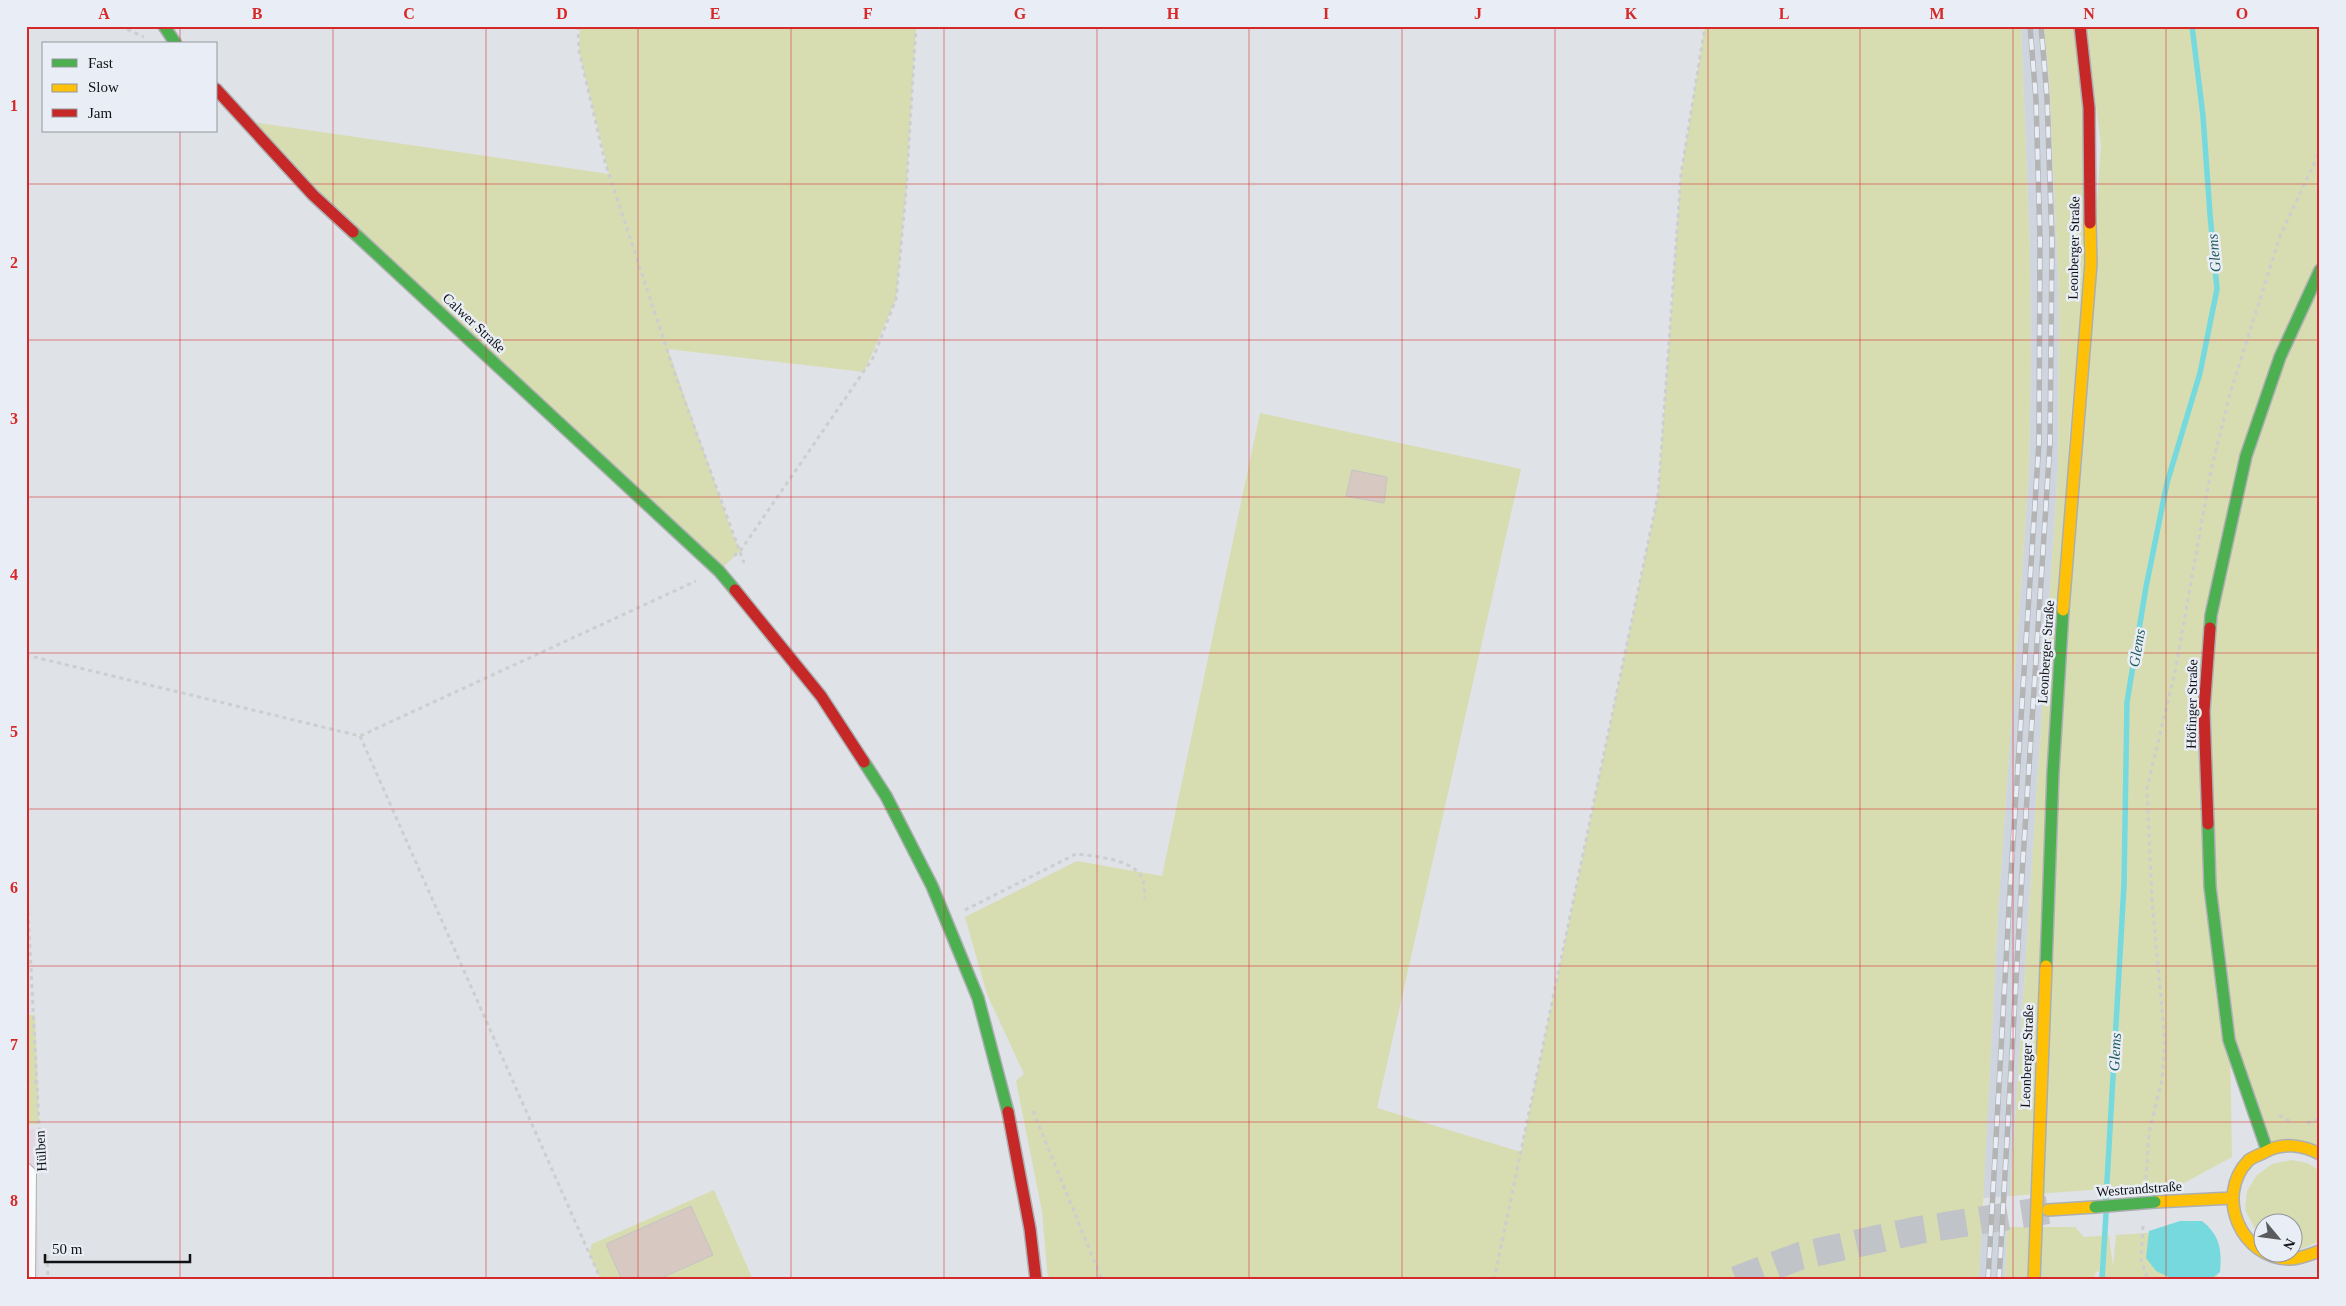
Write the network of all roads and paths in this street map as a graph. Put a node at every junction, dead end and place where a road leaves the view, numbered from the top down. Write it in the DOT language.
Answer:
graph roads {
  1 [pos="120,26"];
  2 [pos="164,26"];
  3 [pos="578,26"];
  4 [pos="916,26"];
  5 [pos="1705,26"];
  6 [pos="2080,26"];
  7 [pos="152,40"];
  8 [pos="175,42"];
  9 [pos="218,92"];
  10 [pos="2320,270"];
  11 [pos="719,571"];
  12 [pos="26,655"];
  13 [pos="360,736"];
  14 [pos="26,872"];
  15 [pos="1145,899"];
  16 [pos="947,919"];
  17 [pos="26,1082"];
  18 [pos="38,1082"];
  19 [pos="1031,1105"];
  20 [pos="2277,1114"];
  21 [pos="2320,1118"];
  22 [pos="2303,1123"];
  23 [pos="2294,1124"];
  24 [pos="2267,1150"];
  25 [pos="2320,1154"];
  26 [pos="41,1163"];
  27 [pos="26,1168"];
  28 [pos="2232,1198"];
  29 [pos="2048,1210"];
  30 [pos="46,1250"];
  31 [pos="2320,1251"];
  32 [pos="30,1280"];
  33 [pos="48,1280"];
  34 [pos="601,1280"];
  35 [pos="1036,1280"];
  36 [pos="1102,1280"];
  37 [pos="1494,1280"];
  38 [pos="2034,1280"];
  1 -- 7 [label="path"];
  2 -- 8 [label="street"];
  3 -- 4 [label="path"];
  5 -- 37 [label="path"];
  6 -- 38 [label="street, Leonberger Straße"];
  9 -- 11 [label="street, Calwer Straße"];
  10 -- 24 [label="street, Höfinger Straße"];
  11 -- 13 [label="path"];
  11 -- 16 [label="street, Calwer Straße"];
  12 -- 13 [label="path"];
  13 -- 34 [label="path"];
  14 -- 18 [label="path, Hülben"];
  15 -- 16 [label="path"];
  16 -- 35 [label="street, Calwer Straße"];
  17 -- 18 [label="path"];
  18 -- 26 [label="path, Hülben"];
  19 -- 36 [label="path"];
  20 -- 23 [label="path"];
  21 -- 22 [label="path"];
  24 -- 25 [label="street"];
  24 -- 28 [label="street"];
  27 -- 32 [label="lane"];
  28 -- 29 [label="street, Westrandstraße, bridge"];
  28 -- 31 [label="street"];
  30 -- 33 [label="path"];
}
